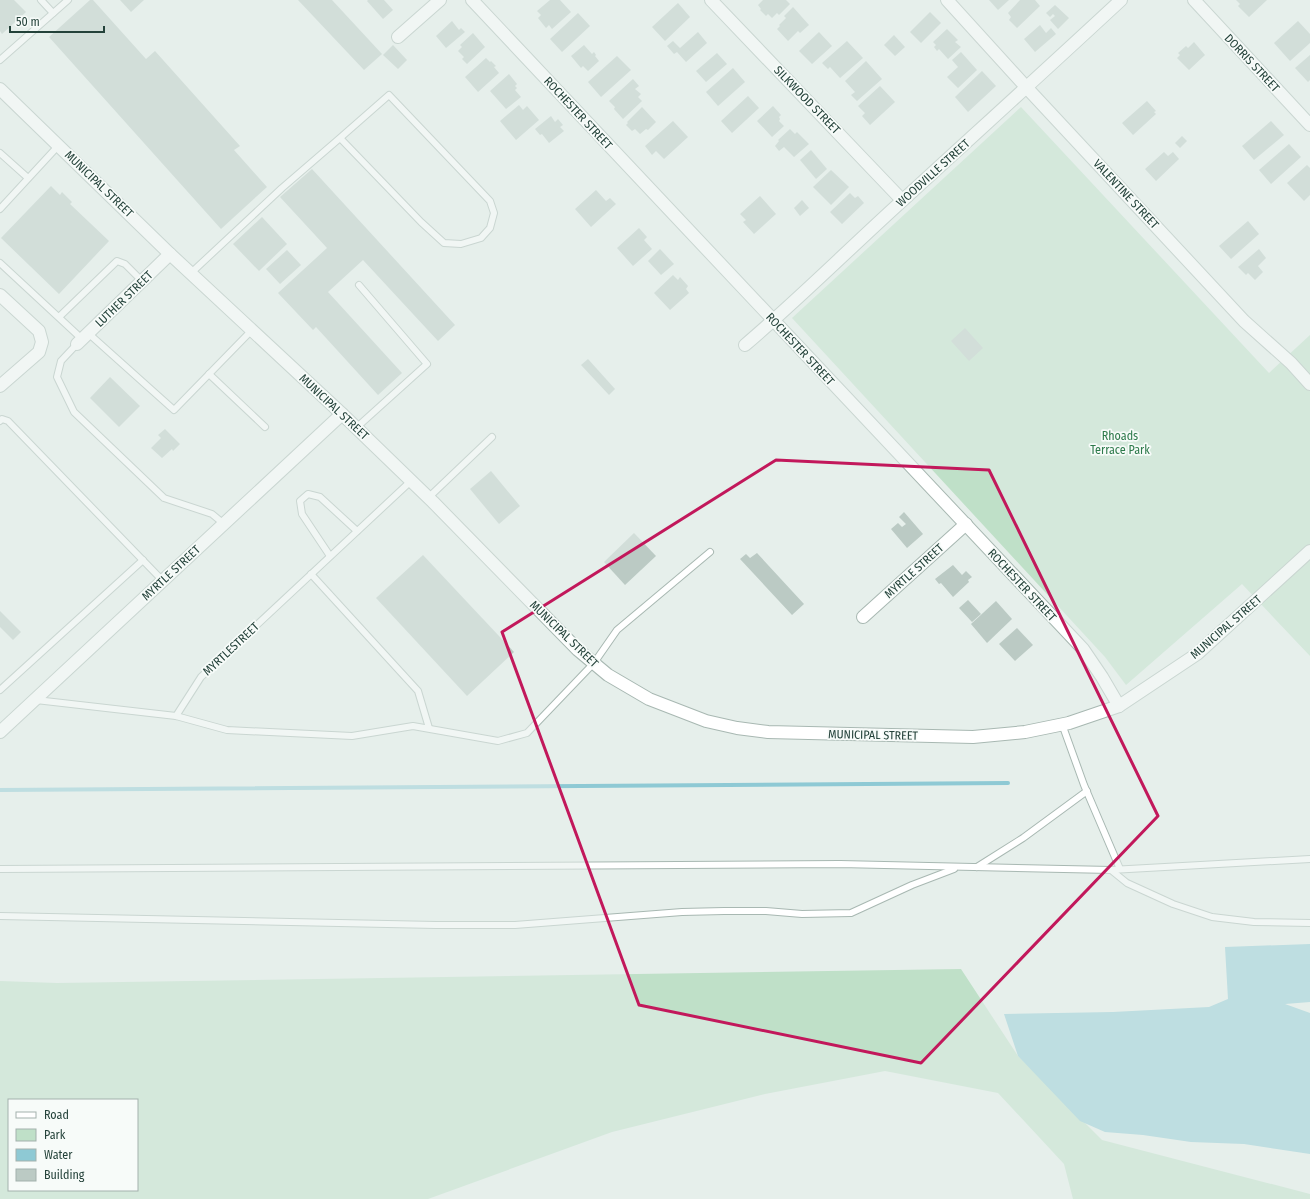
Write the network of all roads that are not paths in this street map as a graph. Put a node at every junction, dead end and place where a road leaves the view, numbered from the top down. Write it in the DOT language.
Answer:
graph roads {
  1 [pos="41,0"];
  2 [pos="68,0"];
  3 [pos="440,0"];
  4 [pos="472,0"];
  5 [pos="711,0"];
  6 [pos="947,0"];
  7 [pos="1121,0"];
  8 [pos="1194,0"];
  9 [pos="53,13"];
  10 [pos="398,37"];
  11 [pos="0,60"];
  12 [pos="1027,88"];
  13 [pos="2,94"];
  14 [pos="1310,125"];
  15 [pos="340,138"];
  16 [pos="59,145"];
  17 [pos="1,155"];
  18 [pos="28,178"];
  19 [pos="902,200"];
  20 [pos="0,209"];
  21 [pos="170,254"];
  22 [pos="0,263"];
  23 [pos="191,273"];
  24 [pos="142,281"];
  25 [pos="359,285"];
  26 [pos="0,295"];
  27 [pos="59,318"];
  28 [pos="773,321"];
  29 [pos="252,330"];
  30 [pos="82,339"];
  31 [pos="745,345"];
  32 [pos="209,374"];
  33 [pos="1310,384"];
  34 [pos="0,386"];
  35 [pos="342,414"];
  36 [pos="0,421"];
  37 [pos="265,427"];
  38 [pos="356,428"];
  39 [pos="492,437"];
  40 [pos="410,481"];
  41 [pos="428,498"];
  42 [pos="224,524"];
  43 [pos="966,524"];
  44 [pos="357,531"];
  45 [pos="1310,550"];
  46 [pos="710,552"];
  47 [pos="330,556"];
  48 [pos="143,560"];
  49 [pos="311,574"];
  50 [pos="163,581"];
  51 [pos="863,617"];
  52 [pos="594,663"];
  53 [pos="0,690"];
  54 [pos="34,700"];
  55 [pos="1119,706"];
  56 [pos="176,716"];
  57 [pos="1062,724"];
  58 [pos="429,728"];
  59 [pos="0,732"];
  60 [pos="1087,791"];
  61 [pos="1310,859"];
  62 [pos="958,867"];
  63 [pos="976,867"];
  64 [pos="0,869"];
  65 [pos="1120,869"];
  66 [pos="1110,870"];
  67 [pos="0,916"];
  68 [pos="1310,924"];
  1 -- 9 [label="lane"];
  2 -- 9 [label="lane"];
  3 -- 10 [label="street"];
  4 -- 28 [label="street, ROCHESTER STREET"];
  5 -- 19 [label="street, SILKWOOD STREET"];
  6 -- 12 [label="street, VALENTINE STREET"];
  7 -- 12 [label="street, WOODVILLE STREET"];
  8 -- 14 [label="street, DORRIS STREET"];
  9 -- 11 [label="lane"];
  12 -- 19 [label="street, WOODVILLE STREET"];
  12 -- 33 [label="street, VALENTINE STREET"];
  13 -- 16 [label="street, MUNICIPAL STREET"];
  15 -- 15 [label="lane"];
  15 -- 23 [label="lane"];
  16 -- 18 [label="lane"];
  16 -- 21 [label="street, MUNICIPAL STREET"];
  17 -- 18 [label="lane"];
  18 -- 20 [label="lane"];
  19 -- 28 [label="street, WOODVILLE STREET"];
  21 -- 23 [label="street, MUNICIPAL STREET"];
  21 -- 24 [label="street, LUTHER STREET"];
  22 -- 27 [label="lane"];
  23 -- 29 [label="street, MUNICIPAL STREET"];
  24 -- 27 [label="lane"];
  24 -- 30 [label="street, LUTHER STREET"];
  25 -- 38 [label="lane"];
  26 -- 34 [label="street"];
  27 -- 30 [label="lane"];
  28 -- 31 [label="street, WOODVILLE STREET"];
  28 -- 43 [label="street, ROCHESTER STREET"];
  29 -- 32 [label="lane"];
  29 -- 35 [label="street, MUNICIPAL STREET"];
  30 -- 32 [label="lane"];
  30 -- 42 [label="lane"];
  32 -- 37 [label="lane"];
  35 -- 38 [label="street, MUNICIPAL STREET"];
  35 -- 42 [label="street, MYRTLE STREET"];
  36 -- 48 [label="lane"];
  38 -- 40 [label="street, MUNICIPAL STREET"];
  39 -- 41 [label="lane"];
  40 -- 41 [label="street, MUNICIPAL STREET"];
  40 -- 44 [label="lane, MYRTLESTREET"];
  41 -- 52 [label="street, MUNICIPAL STREET"];
  42 -- 50 [label="street, MYRTLE STREET"];
  43 -- 51 [label="street, MYRTLE STREET"];
  43 -- 55 [label="street, ROCHESTER STREET"];
  44 -- 47 [label="lane, MYRTLESTREET"];
  44 -- 47 [label="lane"];
  45 -- 55 [label="street, MUNICIPAL STREET"];
  46 -- 52 [label="lane"];
  47 -- 49 [label="lane, MYRTLESTREET"];
  48 -- 50 [label="lane"];
  48 -- 53 [label="lane"];
  49 -- 56 [label="lane, MYRTLESTREET"];
  49 -- 58 [label="lane"];
  50 -- 54 [label="street, MYRTLE STREET"];
  52 -- 57 [label="street, MUNICIPAL STREET"];
  52 -- 58 [label="lane"];
  54 -- 56 [label="lane"];
  54 -- 59 [label="street, MYRTLE STREET"];
  55 -- 57 [label="street, MUNICIPAL STREET"];
  56 -- 58 [label="lane"];
  57 -- 60 [label="lane"];
  60 -- 63 [label="lane"];
  60 -- 65 [label="lane"];
  61 -- 65 [label="lane"];
  62 -- 63 [label="lane"];
  62 -- 64 [label="lane"];
  62 -- 67 [label="lane"];
  63 -- 66 [label="lane"];
  65 -- 66 [label="lane"];
  66 -- 68 [label="lane"];
}
